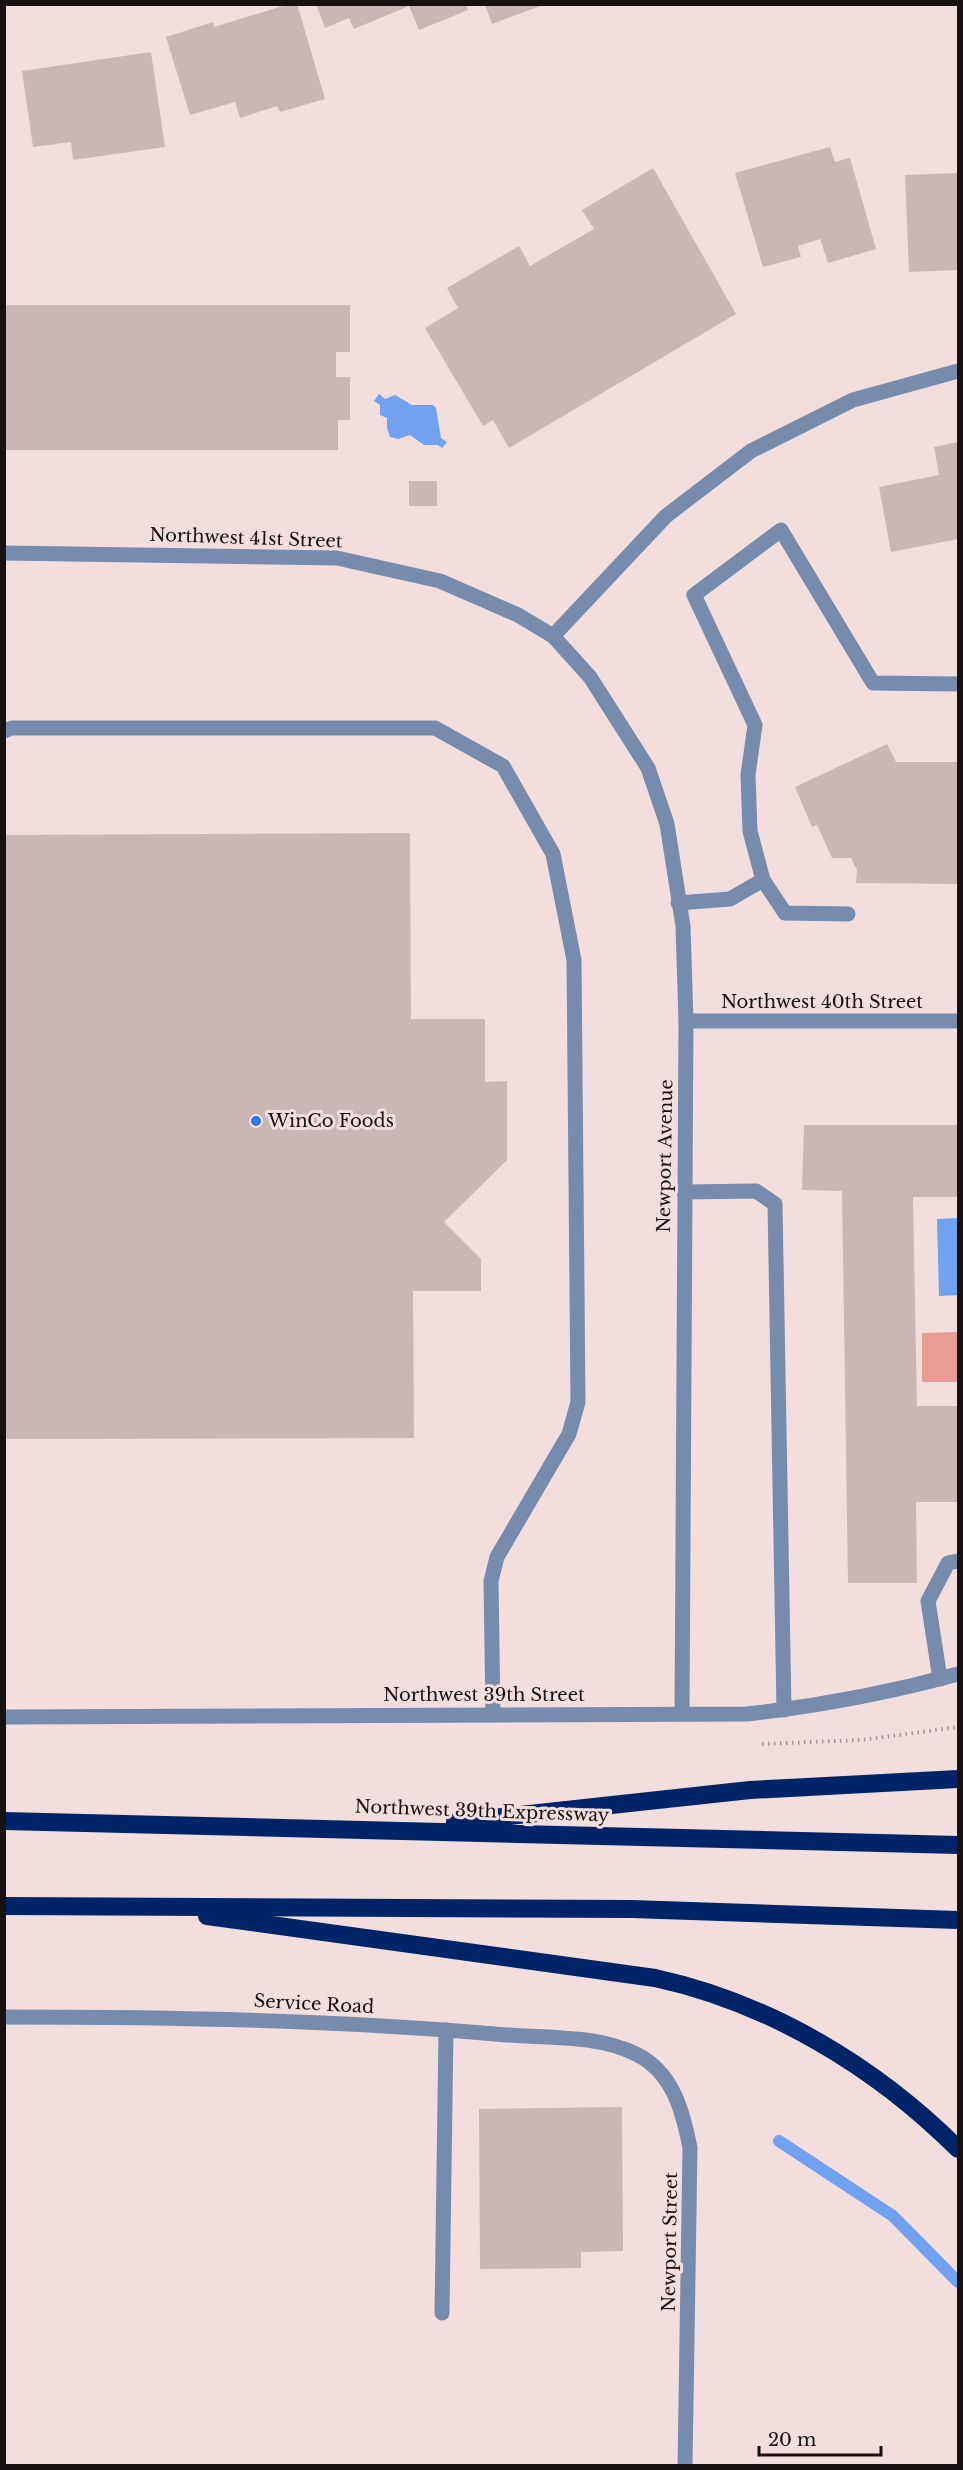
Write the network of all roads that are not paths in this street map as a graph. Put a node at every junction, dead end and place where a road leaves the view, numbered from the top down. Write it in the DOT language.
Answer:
graph roads {
  1 [pos="958,371"];
  2 [pos="4,553"];
  3 [pos="553,636"];
  4 [pos="958,684"];
  5 [pos="4,731"];
  6 [pos="763,880"];
  7 [pos="678,903"];
  8 [pos="848,914"];
  9 [pos="686,1021"];
  10 [pos="958,1021"];
  11 [pos="684,1192"];
  12 [pos="958,1561"];
  13 [pos="958,1674"];
  14 [pos="940,1679"];
  15 [pos="784,1710"];
  16 [pos="682,1713"];
  17 [pos="493,1715"];
  18 [pos="4,1717"];
  19 [pos="958,1779"];
  20 [pos="4,1821"];
  21 [pos="384,1829"];
  22 [pos="958,1845"];
  23 [pos="4,1906"];
  24 [pos="134,1906"];
  25 [pos="958,1920"];
  26 [pos="4,2017"];
  27 [pos="446,2030"];
  28 [pos="621,2048"];
  29 [pos="958,2149"];
  30 [pos="442,2313"];
  31 [pos="685,2466"];
  1 -- 3 [label="street"];
  2 -- 3 [label="street, Northwest 41st Street"];
  3 -- 7 [label="street, Newport Avenue"];
  4 -- 6 [label="street"];
  5 -- 17 [label="street"];
  6 -- 7 [label="street"];
  6 -- 8 [label="street"];
  7 -- 9 [label="street, Newport Avenue"];
  9 -- 10 [label="street, Northwest 40th Street"];
  9 -- 11 [label="street, Newport Avenue"];
  11 -- 15 [label="street"];
  11 -- 16 [label="street, Newport Avenue"];
  12 -- 14 [label="street"];
  13 -- 14 [label="street, Northwest 39th Street"];
  14 -- 15 [label="street, Northwest 39th Street"];
  15 -- 16 [label="street, Northwest 39th Street"];
  16 -- 17 [label="street, Northwest 39th Street"];
  17 -- 18 [label="street, Northwest 39th Street"];
  19 -- 21 [label="highway"];
  20 -- 21 [label="highway, Northwest 39th Expressway"];
  21 -- 22 [label="highway, Northwest 39th Expressway"];
  23 -- 24 [label="highway"];
  24 -- 25 [label="highway"];
  24 -- 29 [label="highway"];
  26 -- 27 [label="street, Service Road"];
  27 -- 28 [label="street, Service Road"];
  27 -- 30 [label="street"];
  28 -- 31 [label="street, Newport Street"];
}
